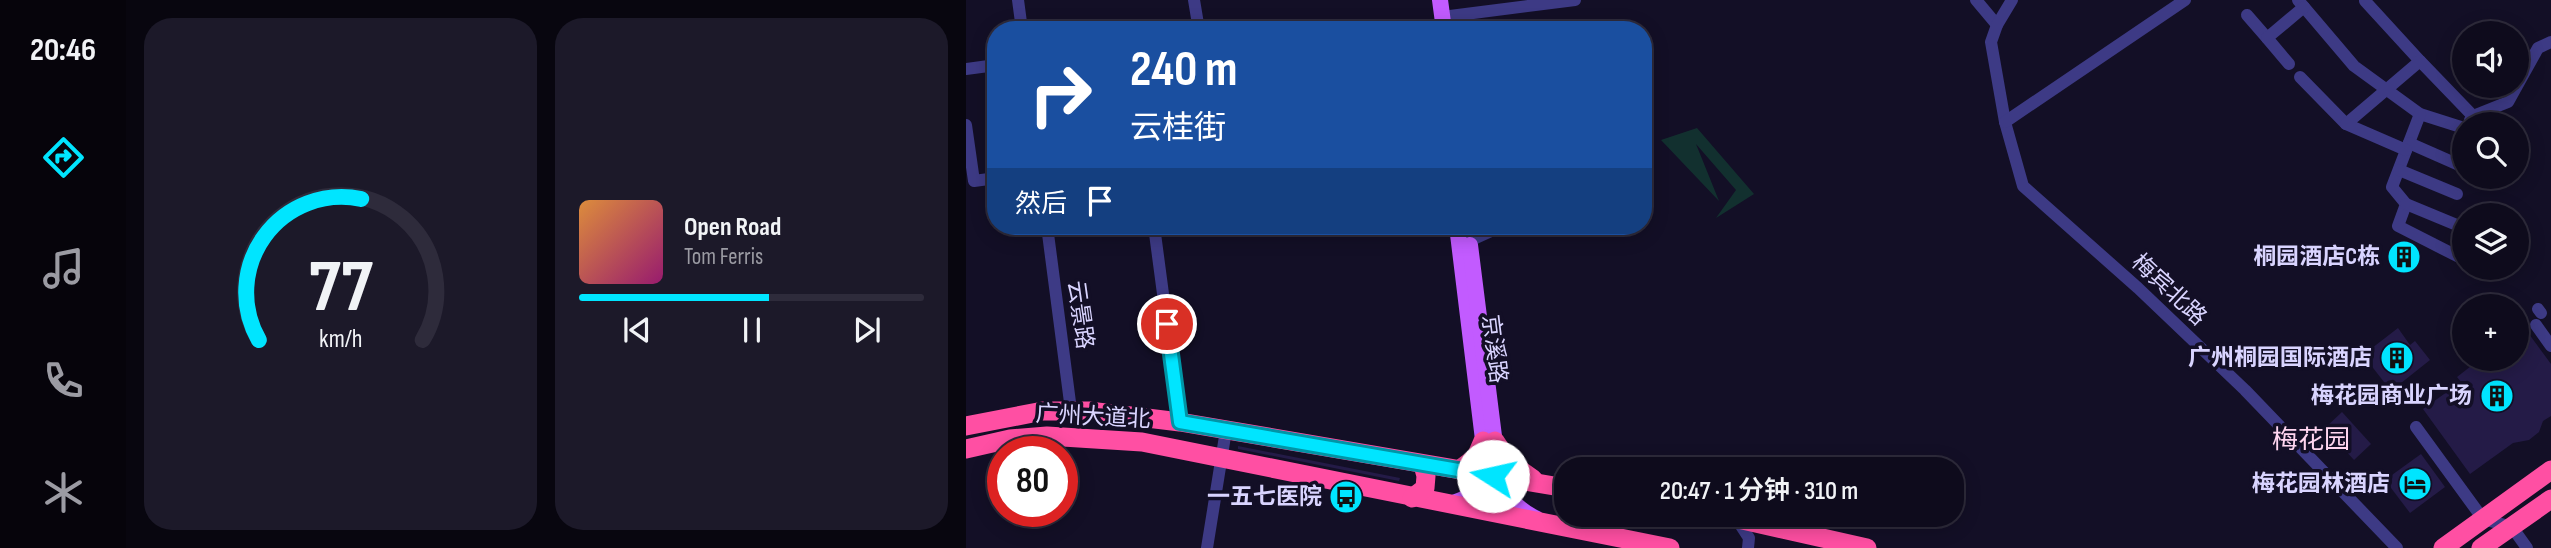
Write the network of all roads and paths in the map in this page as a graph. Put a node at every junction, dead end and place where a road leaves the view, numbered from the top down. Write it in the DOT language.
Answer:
graph roads {
  1 [pos="1018,0"];
  2 [pos="1195,0"];
  3 [pos="1429,0"];
  4 [pos="1440,0"];
  5 [pos="1575,0"];
  6 [pos="1976,0"];
  7 [pos="2012,0"];
  8 [pos="2185,0"];
  9 [pos="2365,1"];
  10 [pos="2301,4"];
  11 [pos="2247,15"];
  12 [pos="1020,21"];
  13 [pos="1198,21"];
  14 [pos="1436,21"];
  15 [pos="1438,21"];
  16 [pos="1464,21"];
  17 [pos="1997,25"];
  18 [pos="2267,38"];
  19 [pos="2551,42"];
  20 [pos="2420,61"];
  21 [pos="2289,64"];
  22 [pos="987,66"];
  23 [pos="966,69"];
  24 [pos="2300,77"];
  25 [pos="2387,90"];
  26 [pos="2459,112"];
  27 [pos="2489,112"];
  28 [pos="2420,114"];
  29 [pos="2452,120"];
  30 [pos="2005,122"];
  31 [pos="2346,124"];
  32 [pos="966,125"];
  33 [pos="2408,147"];
  34 [pos="2452,163"];
  35 [pos="2399,170"];
  36 [pos="987,179"];
  37 [pos="2456,194"];
  38 [pos="2406,204"];
  39 [pos="2452,223"];
  40 [pos="1048,235"];
  41 [pos="1155,235"];
  42 [pos="1458,235"];
  43 [pos="1468,235"];
  44 [pos="2452,253"];
  45 [pos="2539,316"];
  46 [pos="2551,346"];
  47 [pos="1072,410"];
  48 [pos="1180,422"];
  49 [pos="966,426"];
  50 [pos="2416,427"];
  51 [pos="1226,430"];
  52 [pos="1489,441"];
  53 [pos="966,449"];
  54 [pos="1223,458"];
  55 [pos="1423,465"];
  56 [pos="1459,470"];
  57 [pos="2551,470"];
  58 [pos="1493,476"];
  59 [pos="1554,485"];
  60 [pos="1554,486"];
  61 [pos="1412,498"];
  62 [pos="2551,499"];
  63 [pos="1447,505"];
  64 [pos="2483,519"];
  65 [pos="1550,525"];
  66 [pos="1554,525"];
  67 [pos="1600,527"];
  68 [pos="1741,527"];
  69 [pos="1775,527"];
  70 [pos="2512,527"];
  71 [pos="2451,546"];
  72 [pos="1207,548"];
  73 [pos="1670,548"];
  74 [pos="1748,548"];
  75 [pos="1867,548"];
  76 [pos="2397,548"];
  77 [pos="2481,548"];
  78 [pos="2527,548"];
  1 -- 12 [label="street"];
  2 -- 13 [label="street"];
  3 -- 14 [label="main road"];
  4 -- 15 [label="main road"];
  5 -- 16 [label="street"];
  6 -- 17 [label="street"];
  7 -- 17 [label="street"];
  8 -- 30 [label="street"];
  9 -- 20 [label="street"];
  10 -- 18 [label="street"];
  10 -- 25 [label="street"];
  11 -- 18 [label="street"];
  17 -- 30 [label="street, 梅宾北路"];
  18 -- 21 [label="street"];
  19 -- 27 [label="street"];
  20 -- 25 [label="street"];
  20 -- 26 [label="street"];
  22 -- 23 [label="street"];
  24 -- 31 [label="street"];
  25 -- 28 [label="street"];
  25 -- 31 [label="street"];
  28 -- 29 [label="street"];
  28 -- 33 [label="street"];
  30 -- 76 [label="street, 梅宾北路"];
  31 -- 33 [label="street"];
  32 -- 36 [label="street"];
  33 -- 34 [label="street"];
  33 -- 35 [label="street"];
  35 -- 37 [label="street"];
  35 -- 38 [label="street"];
  38 -- 39 [label="street"];
  38 -- 44 [label="street"];
  40 -- 47 [label="street, 云景路"];
  41 -- 48 [label="street"];
  42 -- 52 [label="main road, 京溪路"];
  43 -- 52 [label="main road, 京溪路"];
  45 -- 46 [label="street"];
  47 -- 48 [label="highway, 广州大道北"];
  47 -- 49 [label="highway, 广州大道北"];
  48 -- 51 [label="highway, 广州大道北"];
  50 -- 64 [label="street"];
  51 -- 54 [label="street"];
  51 -- 55 [label="highway, 广州大道北"];
  52 -- 56 [label="highway"];
  52 -- 58 [label="main road, 京溪路"];
  52 -- 59 [label="highway"];
  53 -- 54 [label="highway, 广州大道北"];
  54 -- 61 [label="highway, 广州大道北"];
  54 -- 72 [label="street"];
  55 -- 56 [label="highway, 广州大道北"];
  55 -- 61 [label="highway"];
  56 -- 58 [label="highway, 广州大道北"];
  57 -- 64 [label="highway"];
  58 -- 60 [label="highway, 广州大道北"];
  58 -- 63 [label="main road"];
  58 -- 65 [label="main road, 京溪路"];
  61 -- 63 [label="highway, 广州大道北"];
  62 -- 70 [label="highway"];
  63 -- 65 [label="highway, 广州大道北"];
  64 -- 70 [label="street"];
  64 -- 71 [label="highway"];
  65 -- 66 [label="highway, 广州大道北"];
  67 -- 73 [label="highway, 广州大道北"];
  68 -- 74 [label="street"];
  69 -- 75 [label="highway"];
  70 -- 77 [label="highway"];
  70 -- 78 [label="street"];
}
